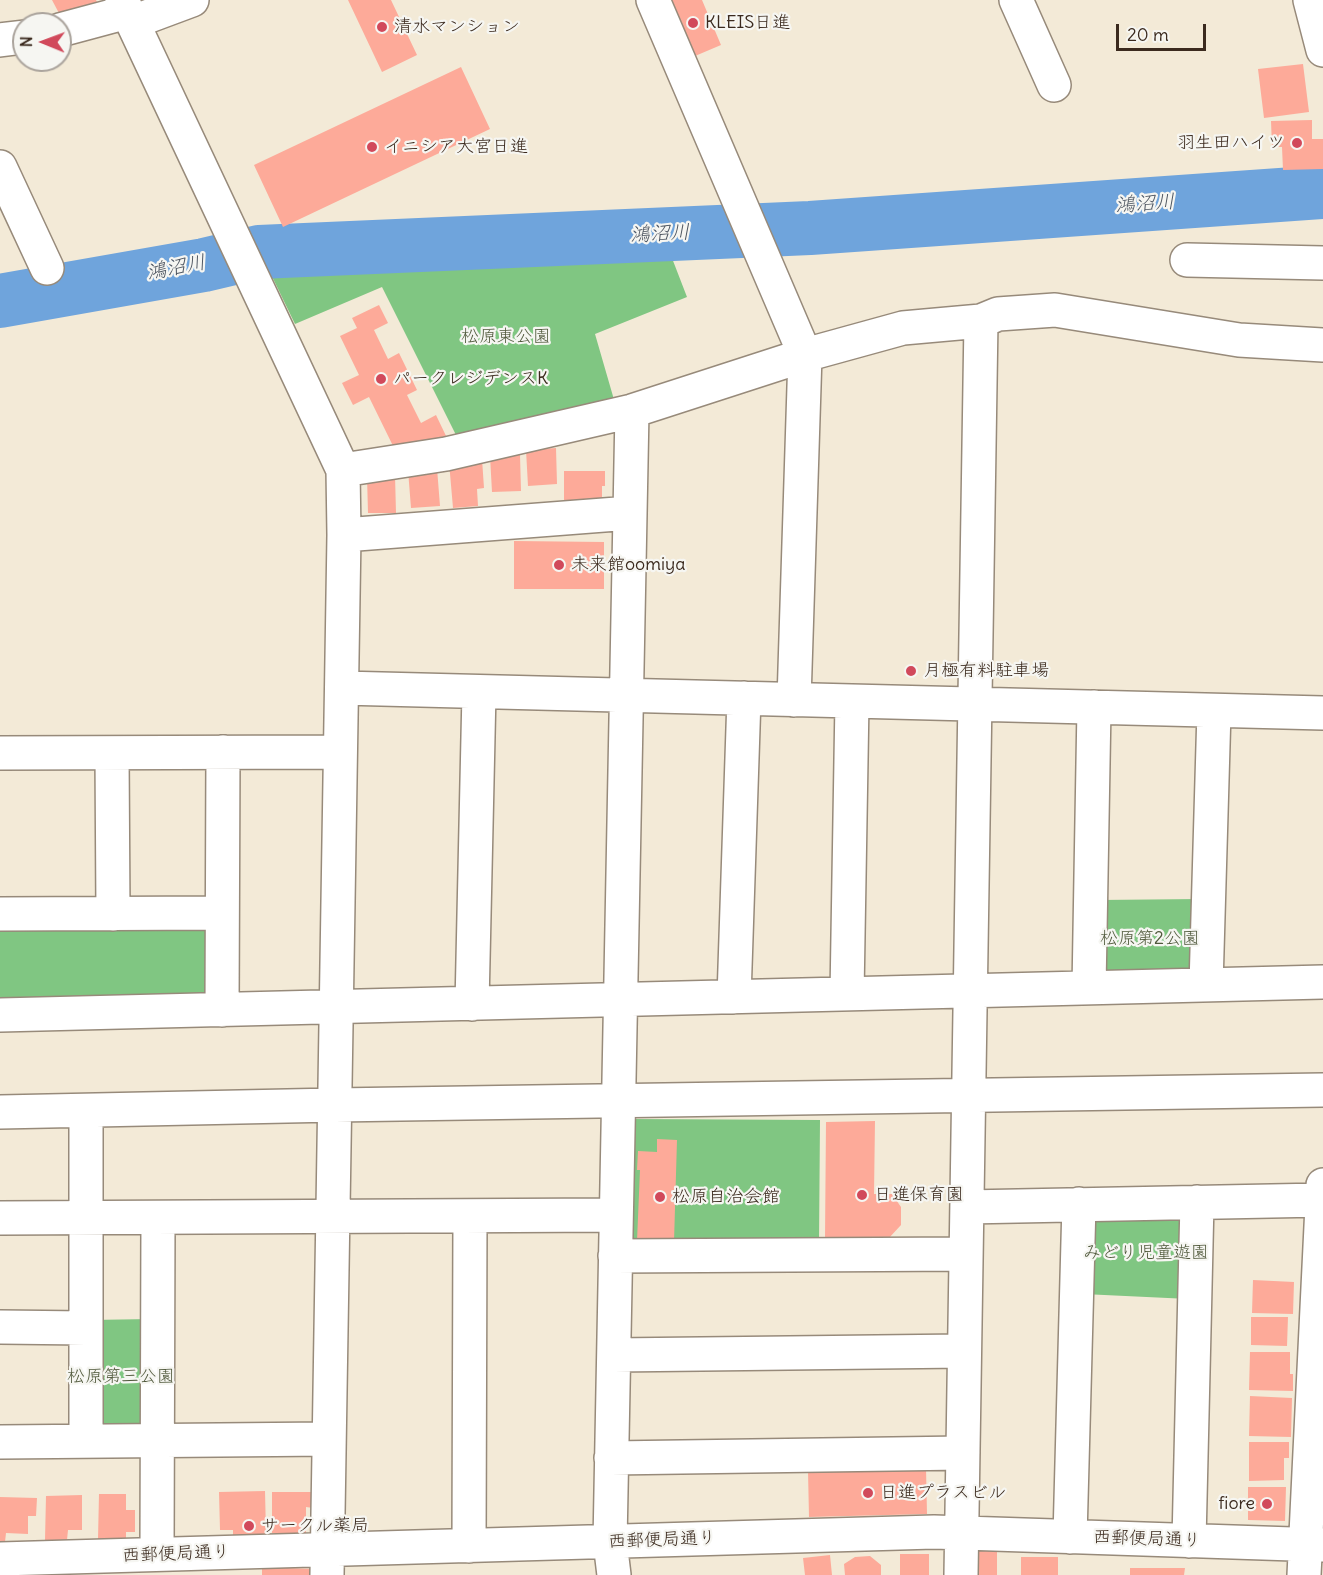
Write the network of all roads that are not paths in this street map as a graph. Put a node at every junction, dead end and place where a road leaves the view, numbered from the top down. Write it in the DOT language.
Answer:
graph roads {
  1 [pos="192,0"];
  2 [pos="653,0"];
  3 [pos="1016,0"];
  4 [pos="1310,0"];
  5 [pos="127,11"];
  6 [pos="72,27"];
  7 [pos="1323,50"];
  8 [pos="1054,85"];
  9 [pos="0,167"];
  10 [pos="1186,260"];
  11 [pos="1323,263"];
  12 [pos="47,268"];
  13 [pos="981,321"];
  14 [pos="1323,345"];
  15 [pos="805,355"];
  16 [pos="632,411"];
  17 [pos="343,470"];
  18 [pos="630,513"];
  19 [pos="344,535"];
  20 [pos="342,688"];
  21 [pos="479,692"];
  22 [pos="626,696"];
  23 [pos="744,698"];
  24 [pos="794,700"];
  25 [pos="852,701"];
  26 [pos="974,704"];
  27 [pos="1094,707"];
  28 [pos="1214,711"];
  29 [pos="1323,713"];
  30 [pos="223,752"];
  31 [pos="340,752"];
  32 [pos="0,753"];
  33 [pos="112,753"];
  34 [pos="222,913"];
  35 [pos="0,914"];
  36 [pos="113,914"];
  37 [pos="1323,982"];
  38 [pos="1206,985"];
  39 [pos="1089,988"];
  40 [pos="970,991"];
  41 [pos="847,994"];
  42 [pos="734,997"];
  43 [pos="620,1000"];
  44 [pos="472,1004"];
  45 [pos="336,1007"];
  46 [pos="222,1010"];
  47 [pos="0,1015"];
  48 [pos="1323,1090"];
  49 [pos="968,1095"];
  50 [pos="618,1102"];
  51 [pos="335,1105"];
  52 [pos="86,1111"];
  53 [pos="0,1112"];
  54 [pos="1323,1185"];
  55 [pos="1322,1200"];
  56 [pos="1197,1203"];
  57 [pos="1079,1204"];
  58 [pos="967,1207"];
  59 [pos="616,1215"];
  60 [pos="333,1216"];
  61 [pos="470,1216"];
  62 [pos="0,1218"];
  63 [pos="86,1218"];
  64 [pos="158,1218"];
  65 [pos="966,1254"];
  66 [pos="615,1256"];
  67 [pos="1320,1324"];
  68 [pos="0,1327"];
  69 [pos="86,1328"];
  70 [pos="964,1352"];
  71 [pos="614,1355"];
  72 [pos="329,1439"];
  73 [pos="86,1441"];
  74 [pos="157,1441"];
  75 [pos="0,1442"];
  76 [pos="963,1453"];
  77 [pos="611,1458"];
  78 [pos="962,1534"];
  79 [pos="1070,1537"];
  80 [pos="1189,1541"];
  81 [pos="610,1542"];
  82 [pos="469,1546"];
  83 [pos="157,1554"];
  84 [pos="1311,1555"];
  85 [pos="0,1559"];
  86 [pos="327,1562"];
  87 [pos="614,1575"];
  88 [pos="961,1575"];
  1 -- 5 [label="street"];
  2 -- 15 [label="street"];
  3 -- 8 [label="street"];
  4 -- 7 [label="street"];
  5 -- 6 [label="street"];
  5 -- 17 [label="street"];
  9 -- 12 [label="street"];
  10 -- 11 [label="street"];
  13 -- 14 [label="street"];
  13 -- 15 [label="street"];
  13 -- 26 [label="street"];
  15 -- 16 [label="street"];
  15 -- 24 [label="street"];
  16 -- 17 [label="street"];
  16 -- 18 [label="street"];
  17 -- 19 [label="street"];
  18 -- 19 [label="street"];
  18 -- 22 [label="street"];
  19 -- 20 [label="street"];
  20 -- 21 [label="street"];
  20 -- 31 [label="street"];
  21 -- 22 [label="street"];
  21 -- 44 [label="street"];
  22 -- 23 [label="street"];
  22 -- 43 [label="street"];
  23 -- 24 [label="street"];
  23 -- 42 [label="street"];
  24 -- 25 [label="street"];
  25 -- 26 [label="street"];
  25 -- 41 [label="street"];
  26 -- 27 [label="street"];
  26 -- 40 [label="street"];
  27 -- 28 [label="street"];
  27 -- 39 [label="street"];
  28 -- 29 [label="street"];
  28 -- 38 [label="street"];
  30 -- 31 [label="street"];
  30 -- 33 [label="street"];
  30 -- 34 [label="street"];
  31 -- 45 [label="street"];
  32 -- 33 [label="street"];
  33 -- 36 [label="street"];
  34 -- 36 [label="street"];
  34 -- 46 [label="street"];
  35 -- 36 [label="street"];
  37 -- 38 [label="street"];
  38 -- 39 [label="street"];
  39 -- 40 [label="street"];
  40 -- 41 [label="street"];
  40 -- 49 [label="street"];
  41 -- 42 [label="street"];
  42 -- 43 [label="street"];
  43 -- 44 [label="street"];
  43 -- 50 [label="street"];
  44 -- 45 [label="street"];
  45 -- 46 [label="street"];
  45 -- 51 [label="street"];
  46 -- 47 [label="street"];
  48 -- 49 [label="street"];
  49 -- 50 [label="street"];
  49 -- 58 [label="street"];
  50 -- 51 [label="street"];
  50 -- 59 [label="street"];
  51 -- 52 [label="street"];
  51 -- 60 [label="street"];
  52 -- 53 [label="street"];
  52 -- 63 [label="street"];
  54 -- 55 [label="street"];
  55 -- 56 [label="street"];
  55 -- 67 [label="street"];
  56 -- 57 [label="street"];
  56 -- 80 [label="street"];
  57 -- 58 [label="street"];
  57 -- 79 [label="street"];
  58 -- 65 [label="street"];
  59 -- 61 [label="street"];
  59 -- 66 [label="street"];
  60 -- 61 [label="street"];
  60 -- 64 [label="street"];
  60 -- 72 [label="street"];
  61 -- 82 [label="street"];
  62 -- 63 [label="street"];
  63 -- 64 [label="street"];
  63 -- 69 [label="street"];
  64 -- 74 [label="street"];
  65 -- 66 [label="street"];
  65 -- 70 [label="street"];
  66 -- 71 [label="street"];
  67 -- 84 [label="street"];
  68 -- 69 [label="street"];
  69 -- 73 [label="street"];
  70 -- 71 [label="street"];
  70 -- 76 [label="street"];
  71 -- 77 [label="street"];
  72 -- 74 [label="street"];
  72 -- 86 [label="street"];
  73 -- 74 [label="street"];
  73 -- 75 [label="street"];
  74 -- 83 [label="street"];
  76 -- 77 [label="street"];
  76 -- 78 [label="street"];
  77 -- 81 [label="street"];
  78 -- 79 [label="street, 西郵便局通り"];
  78 -- 81 [label="street, 西郵便局通り"];
  78 -- 88 [label="street"];
  79 -- 80 [label="street, 西郵便局通り"];
  80 -- 84 [label="street, 西郵便局通り"];
  81 -- 82 [label="street, 西郵便局通り"];
  81 -- 87 [label="street"];
  82 -- 86 [label="street, 西郵便局通り"];
  83 -- 85 [label="street, 西郵便局通り"];
  83 -- 86 [label="street, 西郵便局通り"];
}
